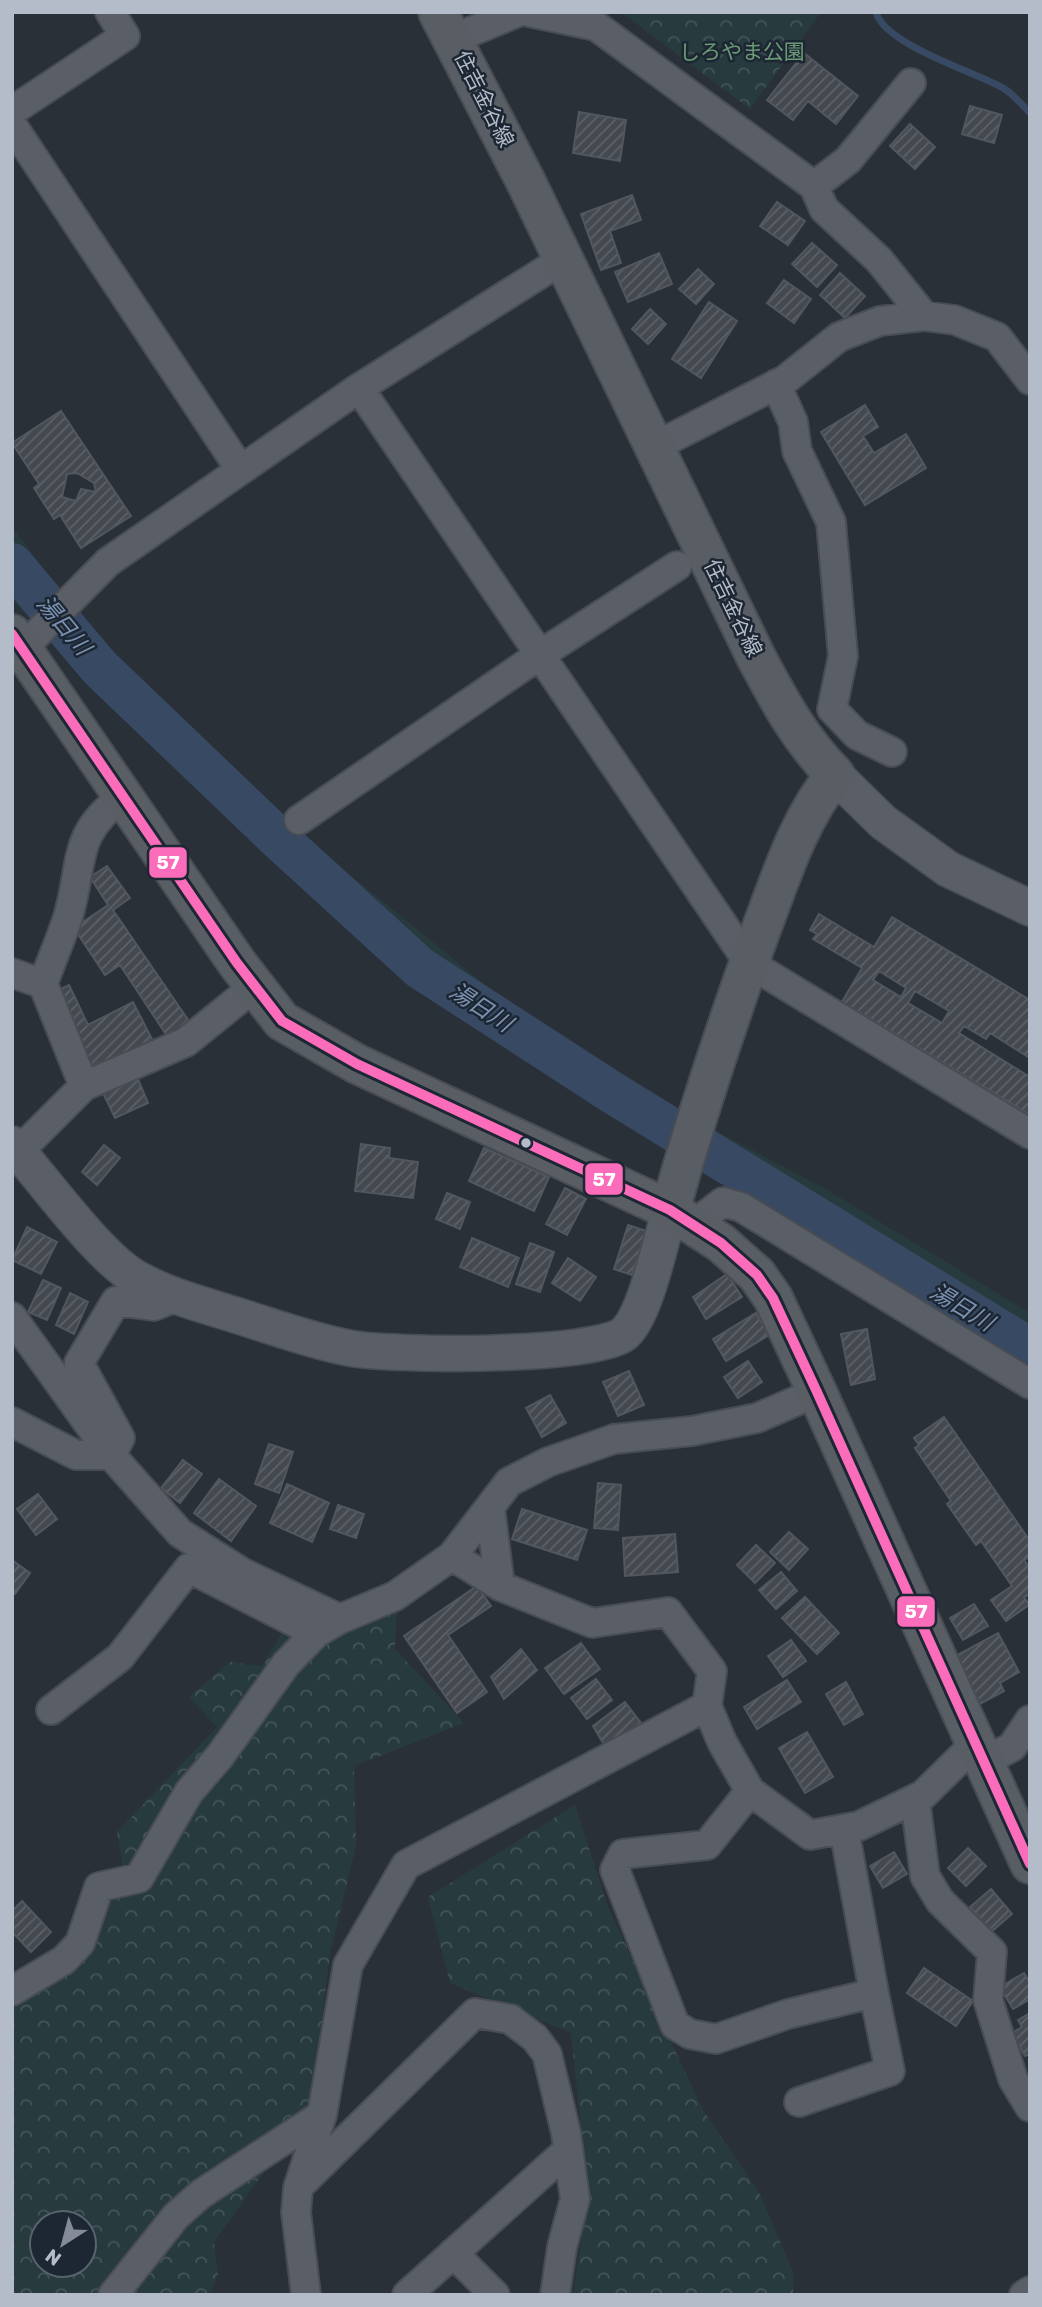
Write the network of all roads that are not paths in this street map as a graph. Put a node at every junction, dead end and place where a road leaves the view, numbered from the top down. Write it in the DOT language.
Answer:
graph roads {
  1 [pos="110,12"];
  2 [pos="518,12"];
  3 [pos="529,12"];
  4 [pos="446,25"];
  5 [pos="911,83"];
  6 [pos="12,111"];
  7 [pos="12,125"];
  8 [pos="814,186"];
  9 [pos="562,260"];
  10 [pos="924,316"];
  11 [pos="1030,380"];
  12 [pos="776,384"];
  13 [pos="359,388"];
  14 [pos="652,448"];
  15 [pos="240,469"];
  16 [pos="677,566"];
  17 [pos="25,638"];
  18 [pos="538,656"];
  19 [pos="892,752"];
  20 [pos="835,775"];
  21 [pos="123,797"];
  22 [pos="299,820"];
  23 [pos="1030,908"];
  24 [pos="749,964"];
  25 [pos="12,973"];
  26 [pos="43,984"];
  27 [pos="254,988"];
  28 [pos="84,1086"];
  29 [pos="1030,1134"];
  30 [pos="15,1147"];
  31 [pos="682,1217"];
  32 [pos="179,1296"];
  33 [pos="12,1317"];
  34 [pos="1030,1384"];
  35 [pos="817,1392"];
  36 [pos="12,1422"];
  37 [pos="111,1455"];
  38 [pos="490,1508"];
  39 [pos="452,1556"];
  40 [pos="500,1586"];
  41 [pos="328,1626"];
  42 [pos="707,1706"];
  43 [pos="51,1710"];
  44 [pos="1030,1720"];
  45 [pos="979,1753"];
  46 [pos="750,1791"];
  47 [pos="915,1799"];
  48 [pos="844,1829"];
  49 [pos="1030,1864"];
  50 [pos="12,1991"];
  51 [pos="874,1993"];
  52 [pos="799,2102"];
  53 [pos="1030,2107"];
  54 [pos="322,2115"];
  55 [pos="568,2150"];
  56 [pos="298,2188"];
  57 [pos="453,2253"];
  58 [pos="1030,2291"];
  59 [pos="113,2295"];
  60 [pos="306,2295"];
  61 [pos="407,2295"];
  62 [pos="495,2295"];
  63 [pos="555,2295"];
  64 [pos="1024,2295"];
  1 -- 6 [label="street"];
  2 -- 4 [label="street"];
  3 -- 8 [label="street"];
  4 -- 9 [label="main road, 住吉金谷線"];
  5 -- 8 [label="street"];
  7 -- 15 [label="street"];
  8 -- 10 [label="street"];
  9 -- 13 [label="street"];
  9 -- 14 [label="main road, 住吉金谷線"];
  10 -- 11 [label="street"];
  10 -- 12 [label="street"];
  12 -- 14 [label="street"];
  12 -- 19 [label="street"];
  13 -- 15 [label="street"];
  13 -- 18 [label="street"];
  14 -- 20 [label="main road, 住吉金谷線"];
  15 -- 17 [label="street"];
  16 -- 18 [label="street"];
  17 -- 21 [label="main road"];
  18 -- 22 [label="street"];
  18 -- 24 [label="street"];
  20 -- 23 [label="street"];
  20 -- 24 [label="main road"];
  21 -- 26 [label="street"];
  21 -- 27 [label="main road"];
  24 -- 29 [label="street"];
  24 -- 31 [label="main road"];
  25 -- 26 [label="street"];
  26 -- 28 [label="street"];
  27 -- 28 [label="street"];
  27 -- 31 [label="main road"];
  28 -- 30 [label="street"];
  30 -- 32 [label="street"];
  31 -- 32 [label="street"];
  31 -- 34 [label="street"];
  31 -- 35 [label="main road"];
  32 -- 37 [label="street"];
  33 -- 37 [label="street"];
  35 -- 38 [label="street"];
  35 -- 45 [label="main road"];
  36 -- 37 [label="street"];
  37 -- 41 [label="street"];
  38 -- 39 [label="street"];
  38 -- 40 [label="street"];
  39 -- 40 [label="street"];
  39 -- 41 [label="street"];
  40 -- 42 [label="street"];
  41 -- 43 [label="street"];
  41 -- 50 [label="street"];
  42 -- 46 [label="street"];
  42 -- 54 [label="street"];
  44 -- 45 [label="street"];
  45 -- 47 [label="street"];
  45 -- 49 [label="main road"];
  46 -- 48 [label="street"];
  46 -- 51 [label="street"];
  47 -- 48 [label="street"];
  47 -- 53 [label="street"];
  48 -- 51 [label="street"];
  51 -- 52 [label="street"];
  54 -- 56 [label="street"];
  54 -- 59 [label="street"];
  55 -- 56 [label="street"];
  55 -- 57 [label="street"];
  55 -- 63 [label="street"];
  56 -- 60 [label="street"];
  57 -- 61 [label="street"];
  57 -- 62 [label="street"];
  58 -- 64 [label="street"];
}
